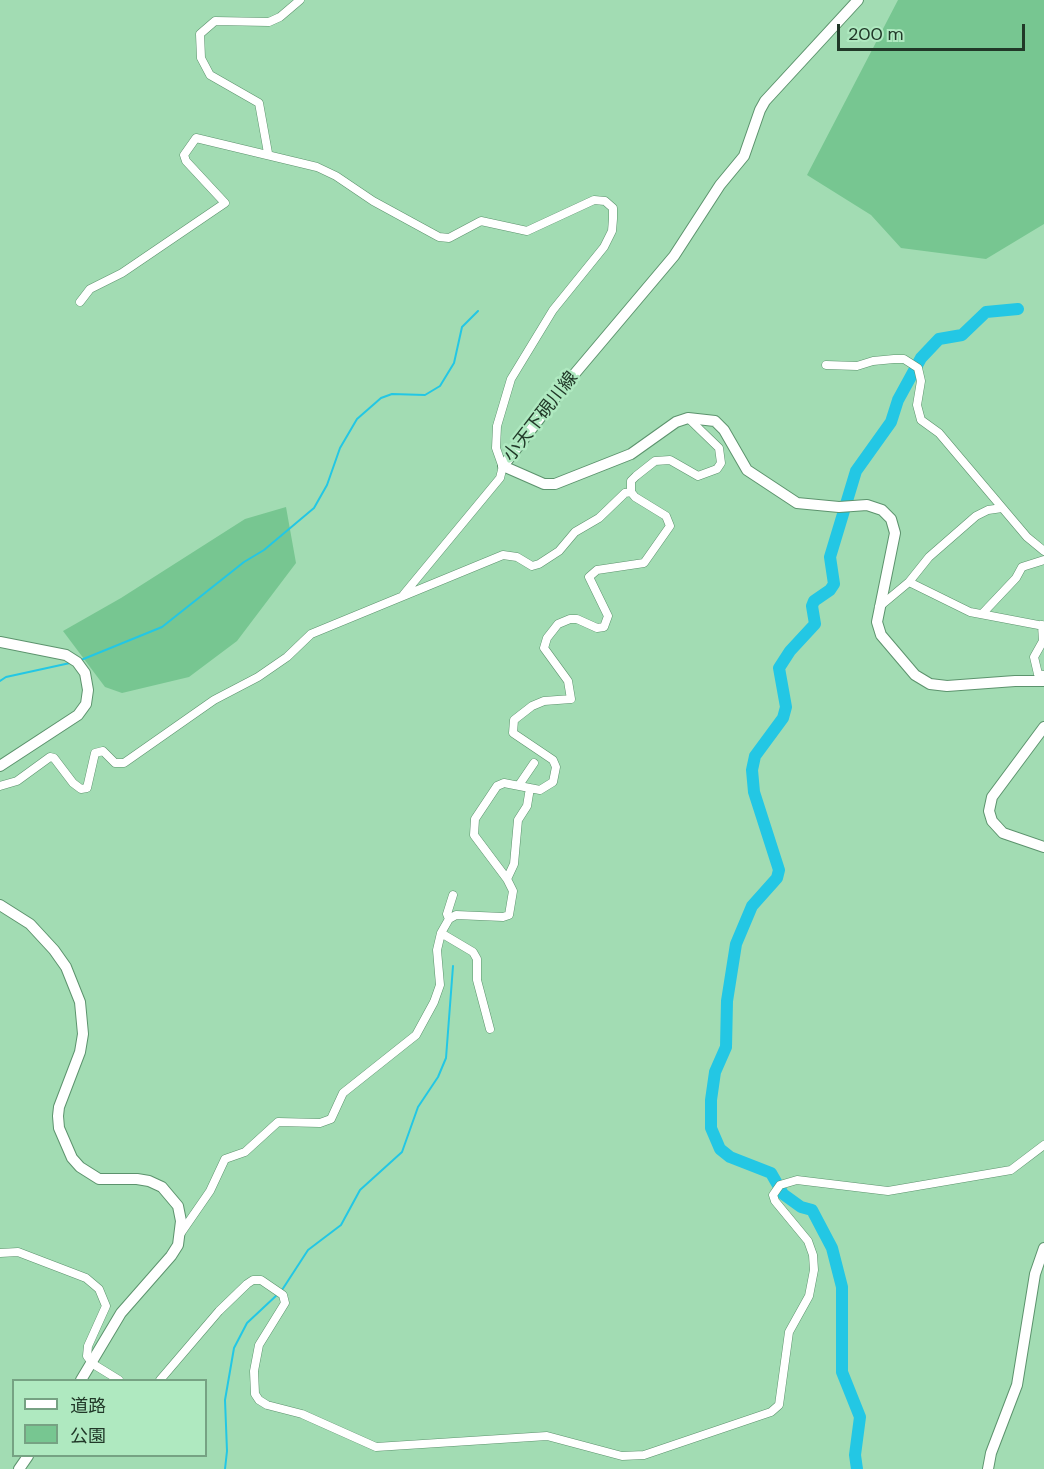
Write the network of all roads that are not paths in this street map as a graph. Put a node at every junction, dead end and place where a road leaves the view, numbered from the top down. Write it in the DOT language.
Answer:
graph roads {
  1 [pos="300,0"];
  2 [pos="858,0"];
  3 [pos="268,153"];
  4 [pos="80,302"];
  5 [pos="826,365"];
  6 [pos="688,418"];
  7 [pos="502,465"];
  8 [pos="631,492"];
  9 [pos="1002,508"];
  10 [pos="1044,551"];
  11 [pos="1044,560"];
  12 [pos="909,582"];
  13 [pos="403,595"];
  14 [pos="878,608"];
  15 [pos="982,614"];
  16 [pos="1043,626"];
  17 [pos="0,642"];
  18 [pos="1043,678"];
  19 [pos="1044,728"];
  20 [pos="534,763"];
  21 [pos="0,766"];
  22 [pos="519,785"];
  23 [pos="0,786"];
  24 [pos="530,788"];
  25 [pos="1044,846"];
  26 [pos="507,879"];
  27 [pos="453,895"];
  28 [pos="0,905"];
  29 [pos="449,919"];
  30 [pos="441,933"];
  31 [pos="490,1029"];
  32 [pos="1044,1144"];
  33 [pos="181,1233"];
  34 [pos="1044,1248"];
  35 [pos="0,1253"];
  36 [pos="93,1364"];
  37 [pos="82,1379"];
  38 [pos="117,1379"];
  39 [pos="161,1379"];
  40 [pos="988,1469"];
  1 -- 3 [label="street"];
  2 -- 7 [label="main road, 小天下硯川線"];
  3 -- 4 [label="street"];
  3 -- 7 [label="street"];
  5 -- 9 [label="street"];
  6 -- 7 [label="main road, 小天下硯川線"];
  6 -- 8 [label="street"];
  6 -- 14 [label="main road"];
  7 -- 13 [label="street"];
  8 -- 13 [label="street"];
  8 -- 24 [label="street"];
  9 -- 10 [label="street"];
  9 -- 12 [label="street"];
  11 -- 15 [label="street"];
  12 -- 14 [label="street"];
  12 -- 15 [label="street"];
  13 -- 23 [label="street"];
  14 -- 18 [label="main road"];
  15 -- 16 [label="street"];
  16 -- 18 [label="street"];
  17 -- 21 [label="main road"];
  19 -- 25 [label="main road"];
  20 -- 22 [label="street"];
  22 -- 24 [label="street"];
  22 -- 26 [label="street"];
  24 -- 26 [label="street"];
  26 -- 29 [label="street"];
  27 -- 29 [label="street"];
  28 -- 33 [label="main road"];
  29 -- 30 [label="street"];
  30 -- 31 [label="street"];
  30 -- 33 [label="street"];
  32 -- 39 [label="street"];
  33 -- 36 [label="main road"];
  34 -- 40 [label="main road"];
  35 -- 36 [label="street"];
  36 -- 37 [label="main road"];
  36 -- 38 [label="street"];
}
